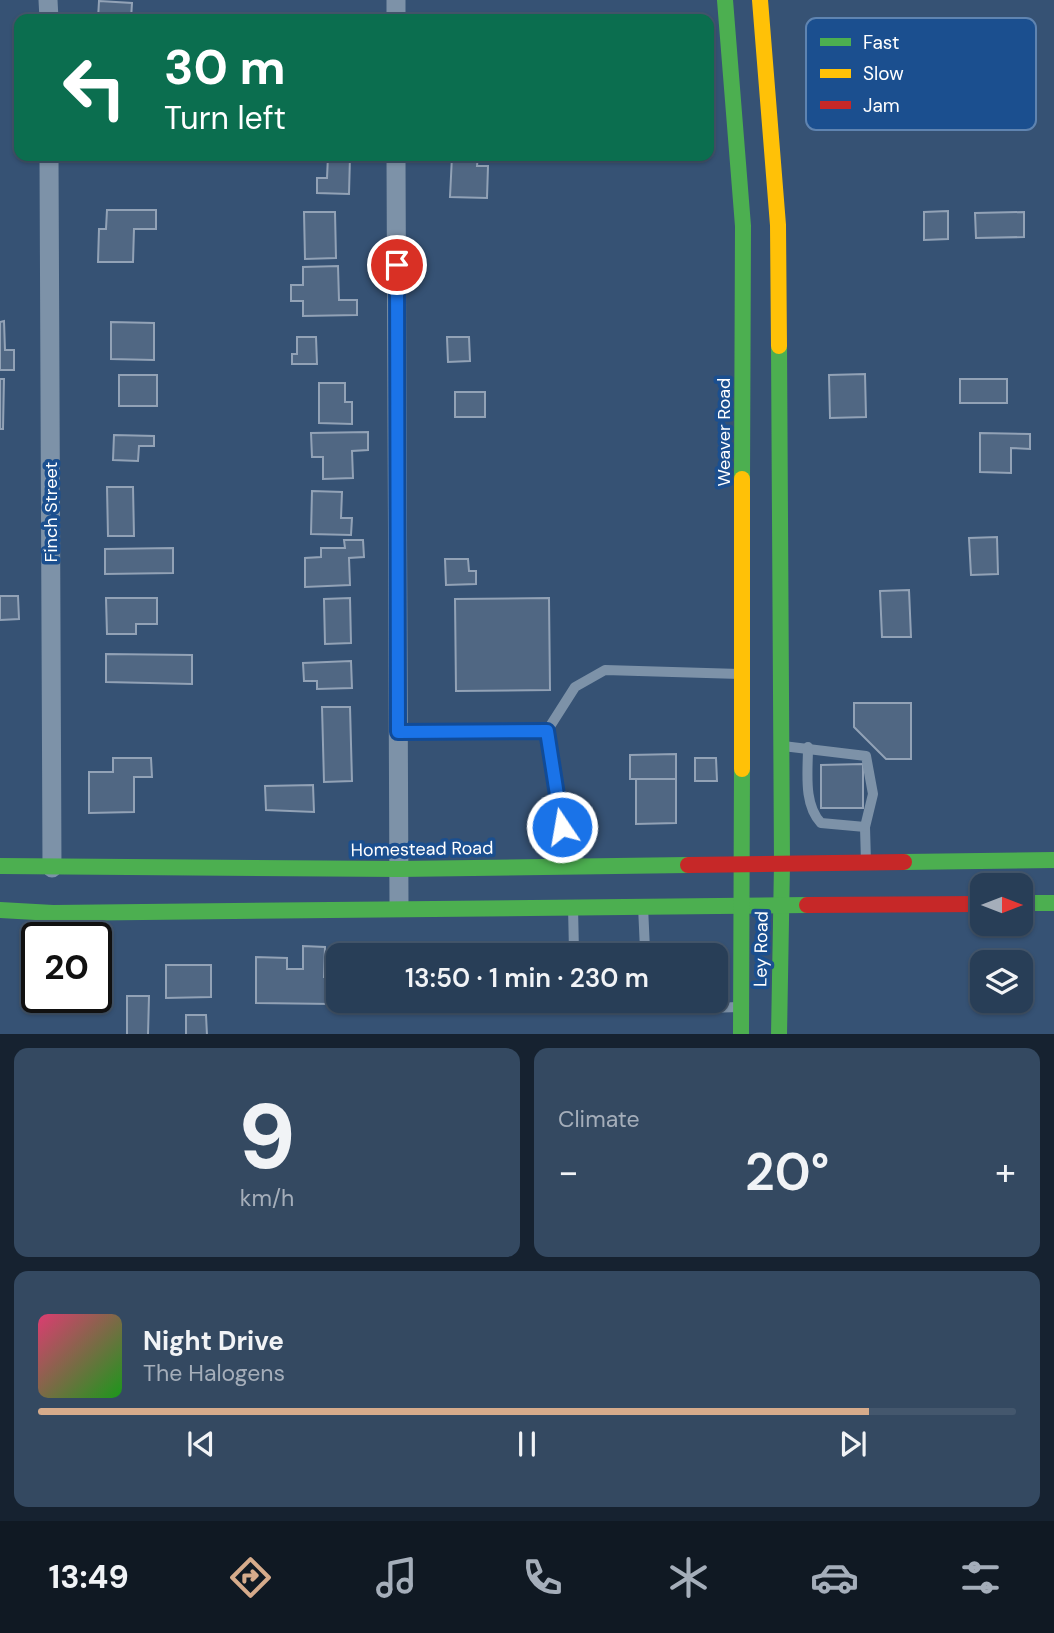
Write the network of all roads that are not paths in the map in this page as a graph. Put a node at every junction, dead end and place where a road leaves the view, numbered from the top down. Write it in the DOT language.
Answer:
graph roads {
  1 [pos="725,0"];
  2 [pos="760,0"];
  3 [pos="50,161"];
  4 [pos="397,161"];
  5 [pos="761,313"];
  6 [pos="743,674"];
  7 [pos="547,731"];
  8 [pos="398,732"];
  9 [pos="781,746"];
  10 [pos="808,747"];
  11 [pos="865,827"];
  12 [pos="1054,860"];
  13 [pos="866,862"];
  14 [pos="782,864"];
  15 [pos="572,865"];
  16 [pos="743,865"];
  17 [pos="0,866"];
  18 [pos="52,869"];
  19 [pos="399,869"];
  20 [pos="1033,903"];
  21 [pos="1054,903"];
  22 [pos="970,904"];
  23 [pos="742,905"];
  24 [pos="782,905"];
  25 [pos="573,906"];
  26 [pos="643,906"];
  27 [pos="399,907"];
  28 [pos="0,910"];
  29 [pos="574,943"];
  30 [pos="646,943"];
  31 [pos="728,1006"];
  32 [pos="741,1007"];
  33 [pos="741,1034"];
  34 [pos="779,1034"];
  1 -- 5 [label="main road, Weaver Road"];
  2 -- 5 [label="main road, Weaver Road"];
  3 -- 18 [label="street, Finch Street"];
  4 -- 8 [label="street"];
  5 -- 6 [label="main road, Weaver Road"];
  5 -- 9 [label="main road, Weaver Road"];
  6 -- 7 [label="lane"];
  6 -- 16 [label="main road, Weaver Road"];
  7 -- 8 [label="lane"];
  7 -- 15 [label="lane"];
  8 -- 19 [label="street"];
  9 -- 10 [label="lane"];
  9 -- 14 [label="main road, Weaver Road"];
  10 -- 11 [label="lane"];
  10 -- 11 [label="lane"];
  11 -- 13 [label="lane"];
  12 -- 13 [label="main road, Homestead Road"];
  13 -- 14 [label="main road, Homestead Road"];
  14 -- 16 [label="main road, Homestead Road"];
  14 -- 24 [label="main road, Ley Road"];
  15 -- 16 [label="main road, Homestead Road"];
  15 -- 19 [label="main road, Homestead Road"];
  16 -- 23 [label="main road, Ley Road"];
  17 -- 18 [label="main road, Homestead Road"];
  18 -- 19 [label="main road, Homestead Road"];
  19 -- 27 [label="street"];
  20 -- 21 [label="main road"];
  22 -- 24 [label="main road"];
  23 -- 24 [label="main road"];
  23 -- 26 [label="main road"];
  23 -- 32 [label="main road, Ley Road"];
  24 -- 34 [label="main road, Ley Road"];
  25 -- 26 [label="main road"];
  25 -- 27 [label="main road"];
  25 -- 29 [label="lane"];
  26 -- 30 [label="lane"];
  27 -- 28 [label="main road"];
  31 -- 32 [label="lane"];
  32 -- 33 [label="main road, Ley Road"];
}
